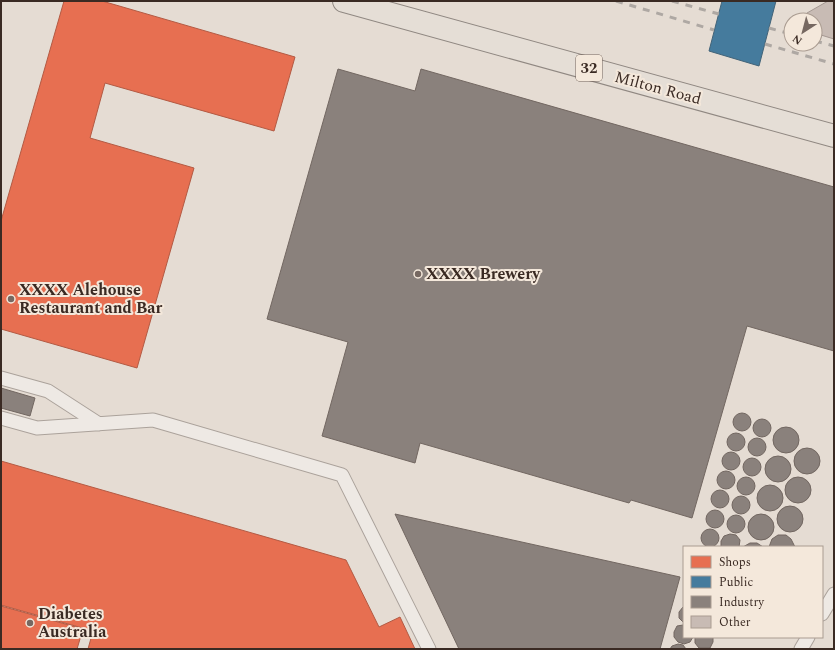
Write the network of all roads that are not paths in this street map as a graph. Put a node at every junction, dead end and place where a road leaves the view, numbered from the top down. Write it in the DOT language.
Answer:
graph roads {
  1 [pos="344,1"];
  2 [pos="834,136"];
  3 [pos="1,378"];
  4 [pos="1,418"];
  5 [pos="99,424"];
  6 [pos="834,594"];
  7 [pos="823,612"];
  8 [pos="807,638"];
  9 [pos="429,649"];
  10 [pos="801,649"];
  1 -- 2 [label="main road, Milton Road / 32"];
  3 -- 5 [label="lane"];
  4 -- 5 [label="lane"];
  5 -- 9 [label="lane"];
  6 -- 7 [label="lane"];
  8 -- 10 [label="lane"];
}
